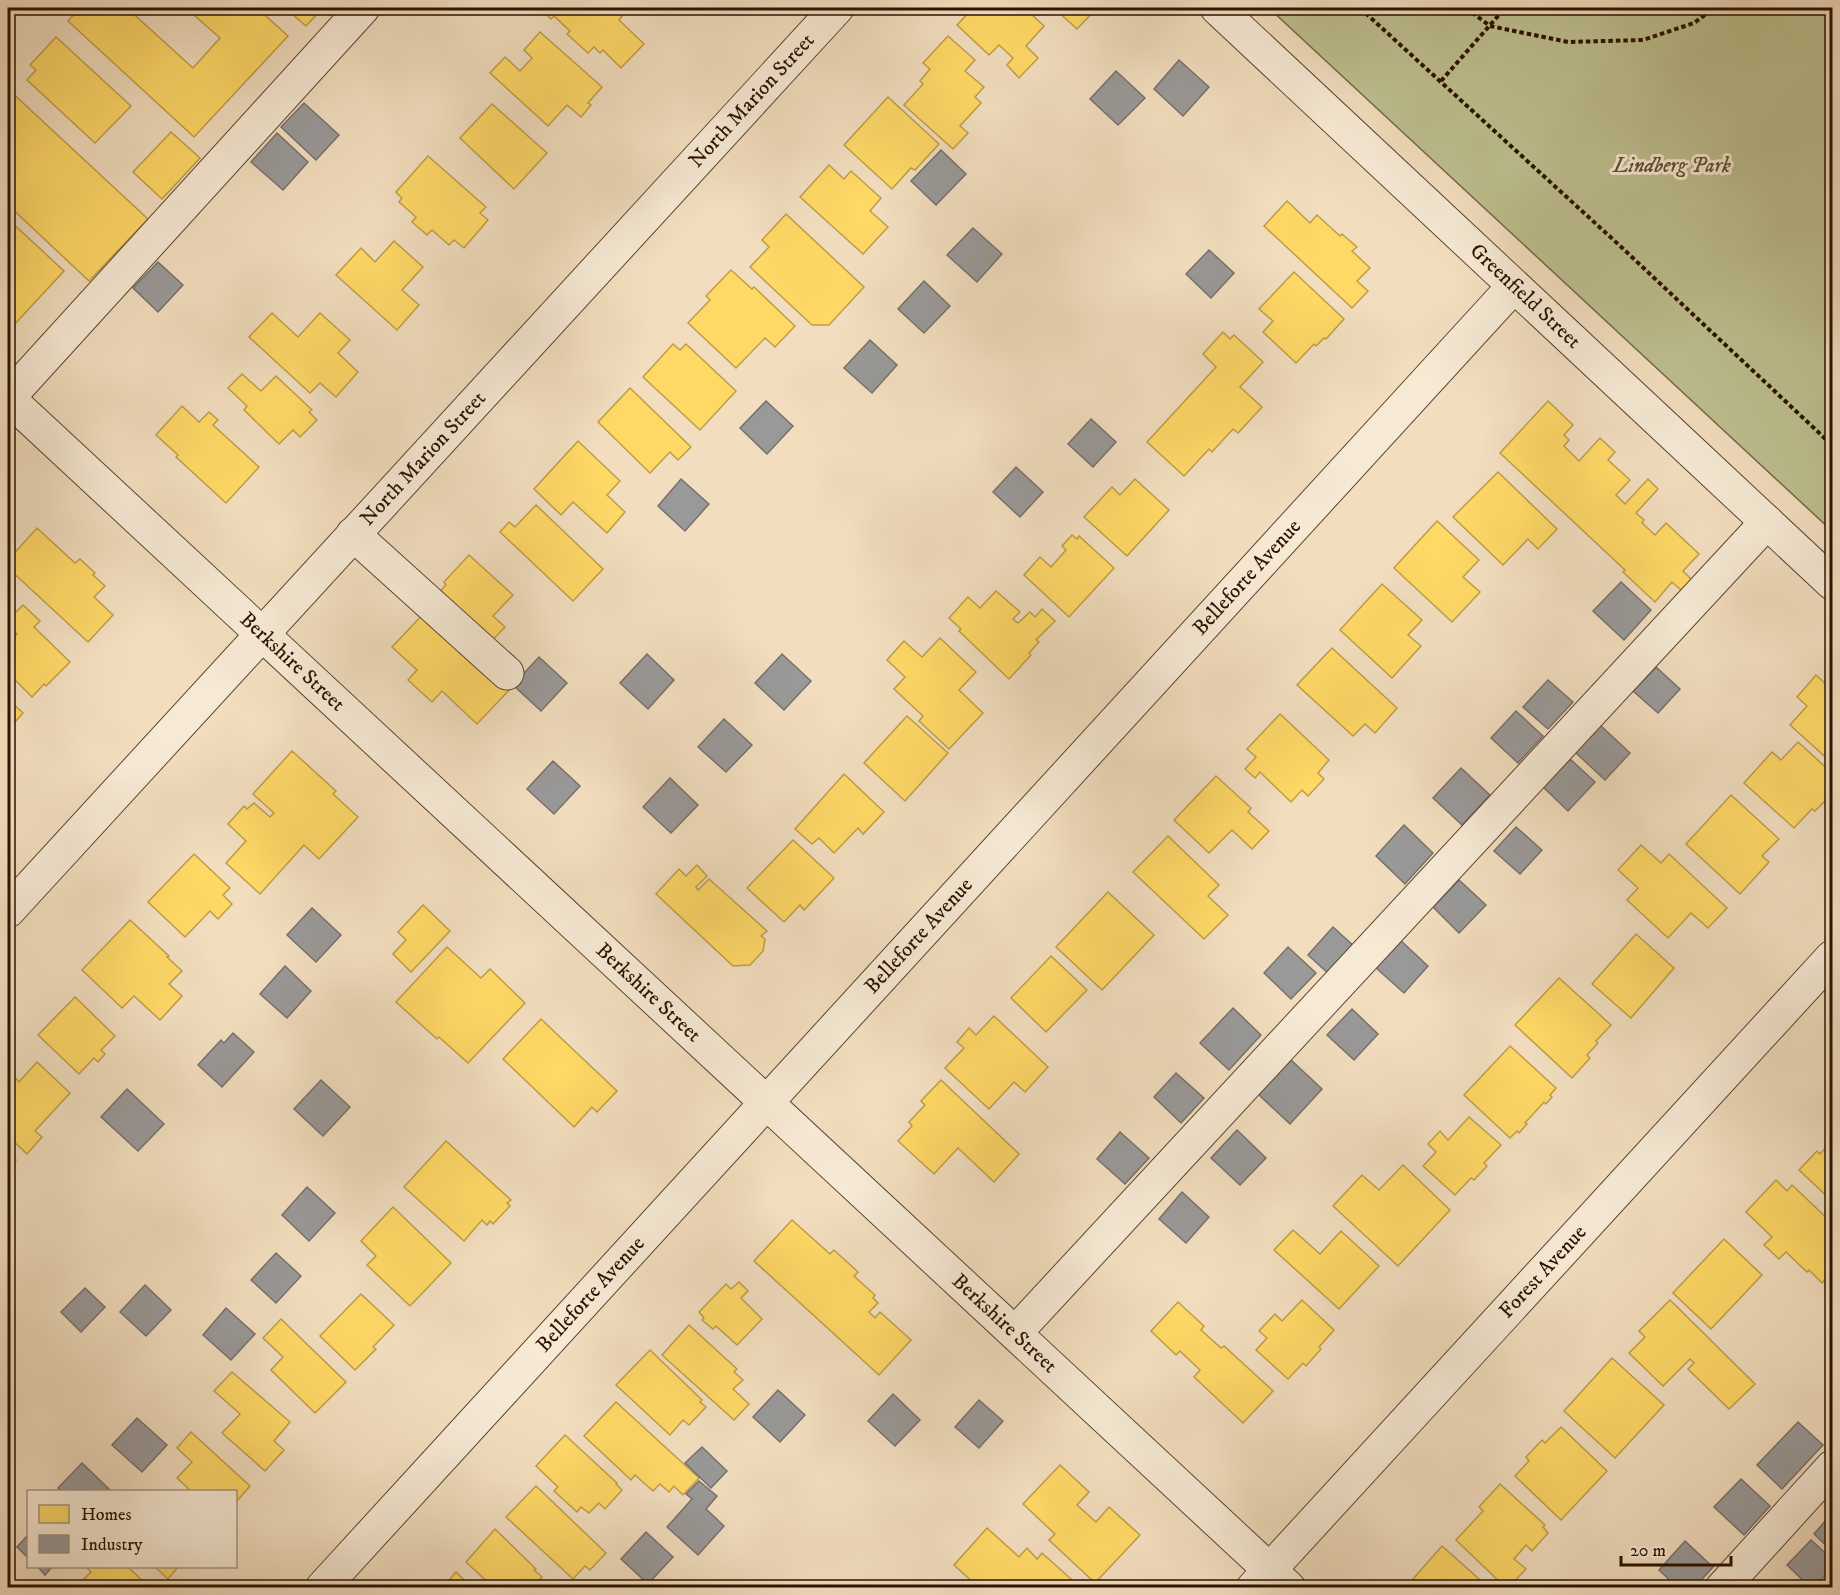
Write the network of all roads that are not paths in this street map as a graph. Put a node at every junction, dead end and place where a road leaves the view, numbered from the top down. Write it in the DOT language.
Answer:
graph roads {
  1 [pos="363,8"];
  2 [pos="837,8"];
  3 [pos="1217,8"];
  4 [pos="1514,286"];
  5 [pos="8,398"];
  6 [pos="1767,522"];
  7 [pos="353,534"];
  8 [pos="1833,583"];
  9 [pos="262,634"];
  10 [pos="507,673"];
  11 [pos="8,911"];
  12 [pos="1833,957"];
  13 [pos="766,1103"];
  14 [pos="1015,1333"];
  15 [pos="1833,1467"];
  16 [pos="1270,1581"];
  17 [pos="322,1587"];
  18 [pos="1722,1587"];
  1 -- 5 [label="street"];
  2 -- 7 [label="street, North Marion Street"];
  3 -- 4 [label="street, Greenfield Street"];
  4 -- 6 [label="street, Greenfield Street"];
  4 -- 13 [label="street, Belleforte Avenue"];
  5 -- 9 [label="street, Berkshire Street"];
  6 -- 8 [label="street, Greenfield Street"];
  6 -- 14 [label="street"];
  7 -- 9 [label="street, North Marion Street"];
  7 -- 10 [label="street"];
  9 -- 11 [label="street, North Marion Street"];
  9 -- 13 [label="street, Berkshire Street"];
  12 -- 16 [label="street, Forest Avenue"];
  13 -- 14 [label="street, Berkshire Street"];
  13 -- 17 [label="street, Belleforte Avenue"];
  14 -- 16 [label="street, Berkshire Street"];
  15 -- 18 [label="street"];
}
